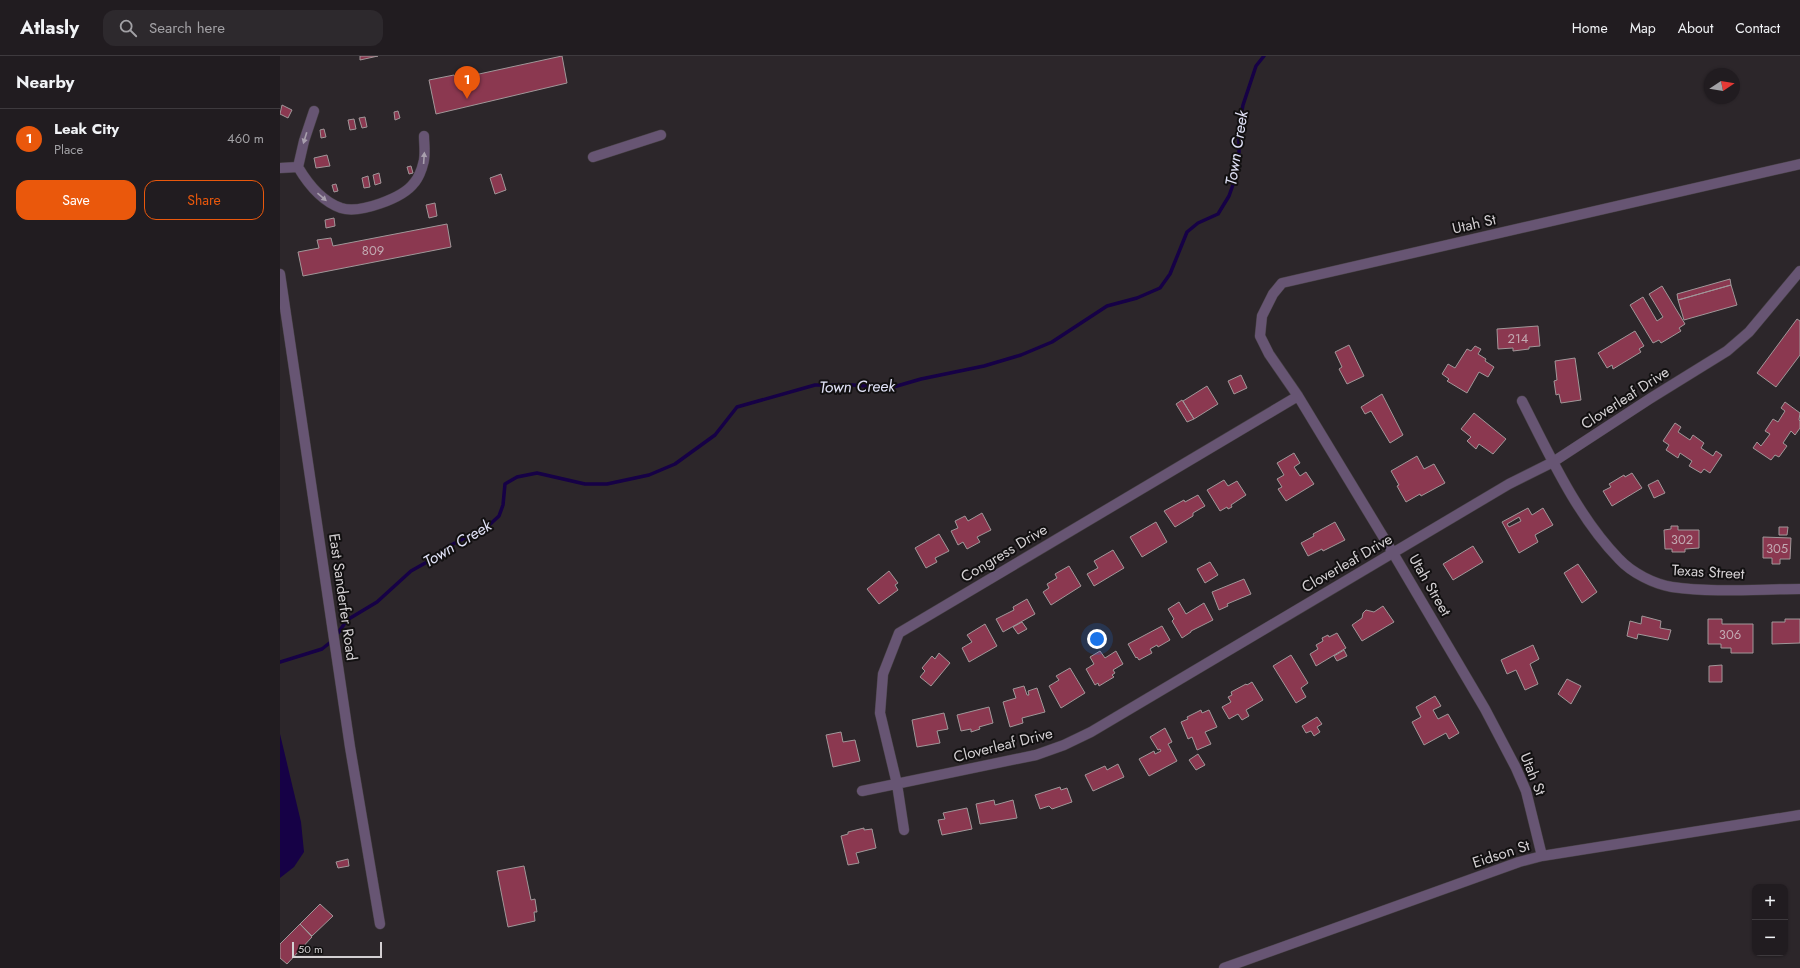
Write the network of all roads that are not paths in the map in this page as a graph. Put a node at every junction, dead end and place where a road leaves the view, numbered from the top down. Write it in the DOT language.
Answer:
graph roads {
  1 [pos="314,111"];
  2 [pos="661,135"];
  3 [pos="424,136"];
  4 [pos="592,157"];
  5 [pos="1800,164"];
  6 [pos="298,166"];
  7 [pos="280,168"];
  8 [pos="1800,270"];
  9 [pos="280,274"];
  10 [pos="1298,396"];
  11 [pos="1522,401"];
  12 [pos="1553,462"];
  13 [pos="1393,553"];
  14 [pos="1800,589"];
  15 [pos="1485,708"];
  16 [pos="897,784"];
  17 [pos="862,791"];
  18 [pos="1800,816"];
  19 [pos="904,830"];
  20 [pos="1542,856"];
  21 [pos="380,924"];
  22 [pos="1224,968"];
  1 -- 6 [label="street, one-way"];
  2 -- 4 [label="street"];
  6 -- 3 [label="street, one-way"];
  5 -- 10 [label="street, Utah St"];
  6 -- 7 [label="street"];
  8 -- 12 [label="street, Cloverleaf Drive"];
  9 -- 21 [label="street, East Sanderfer Road"];
  10 -- 13 [label="street, Utah Street"];
  10 -- 16 [label="street, Congress Drive"];
  11 -- 12 [label="street, Texas Street"];
  12 -- 13 [label="street, Cloverleaf Drive"];
  12 -- 14 [label="street, Texas Street"];
  13 -- 15 [label="street, Utah Street"];
  13 -- 16 [label="street, Cloverleaf Drive"];
  15 -- 20 [label="street, Utah St"];
  16 -- 17 [label="street, Cloverleaf Drive"];
  16 -- 19 [label="street, Congress Drive"];
  18 -- 20 [label="street, Eidson St"];
  20 -- 22 [label="street, Eidson St"];
}
